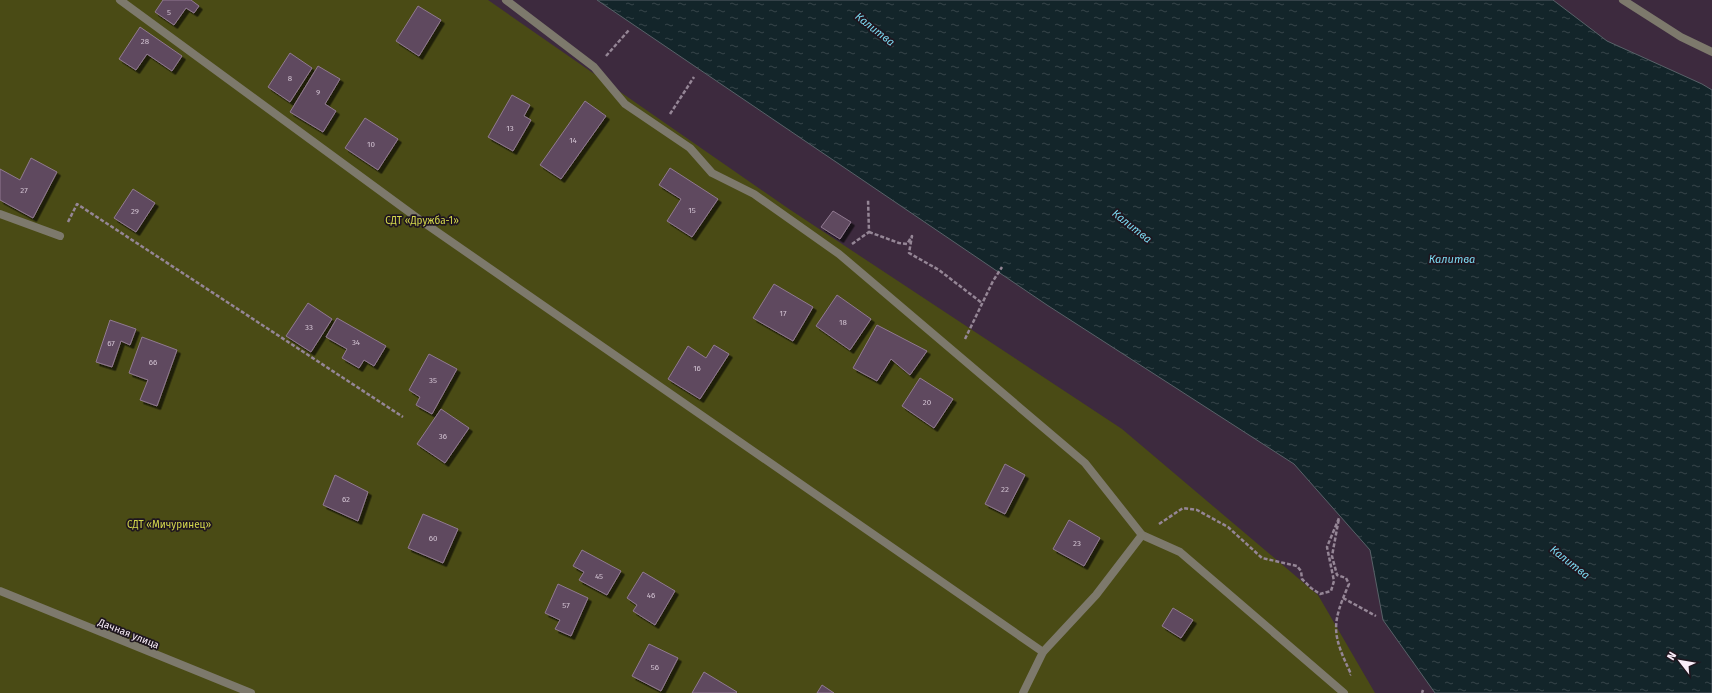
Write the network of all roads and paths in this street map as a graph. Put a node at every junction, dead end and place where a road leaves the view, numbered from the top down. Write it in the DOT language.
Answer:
graph roads {
  1 [pos="120,0"];
  2 [pos="506,0"];
  3 [pos="1623,0"];
  4 [pos="629,30"];
  5 [pos="1712,52"];
  6 [pos="607,56"];
  7 [pos="694,77"];
  8 [pos="679,100"];
  9 [pos="868,199"];
  10 [pos="0,214"];
  11 [pos="869,232"];
  12 [pos="60,236"];
  13 [pos="839,254"];
  14 [pos="1002,267"];
  15 [pos="982,303"];
  16 [pos="958,354"];
  17 [pos="403,417"];
  18 [pos="1142,535"];
  19 [pos="0,591"];
  20 [pos="1343,598"];
  21 [pos="1376,616"];
  22 [pos="1043,652"];
  23 [pos="1347,679"];
  24 [pos="251,693"];
  25 [pos="1023,693"];
  26 [pos="1344,693"];
  1 -- 22 [label="lane"];
  2 -- 13 [label="lane"];
  3 -- 5 [label="lane"];
  4 -- 6 [label="path"];
  7 -- 8 [label="path"];
  9 -- 11 [label="path"];
  10 -- 12 [label="lane"];
  11 -- 13 [label="path"];
  11 -- 15 [label="path"];
  12 -- 17 [label="path"];
  13 -- 16 [label="lane"];
  14 -- 15 [label="path"];
  15 -- 16 [label="path"];
  16 -- 18 [label="lane"];
  18 -- 20 [label="path"];
  18 -- 22 [label="lane"];
  18 -- 26 [label="lane"];
  19 -- 24 [label="lane, Дачная улица"];
  20 -- 21 [label="path"];
  20 -- 23 [label="path"];
  22 -- 25 [label="lane"];
}
